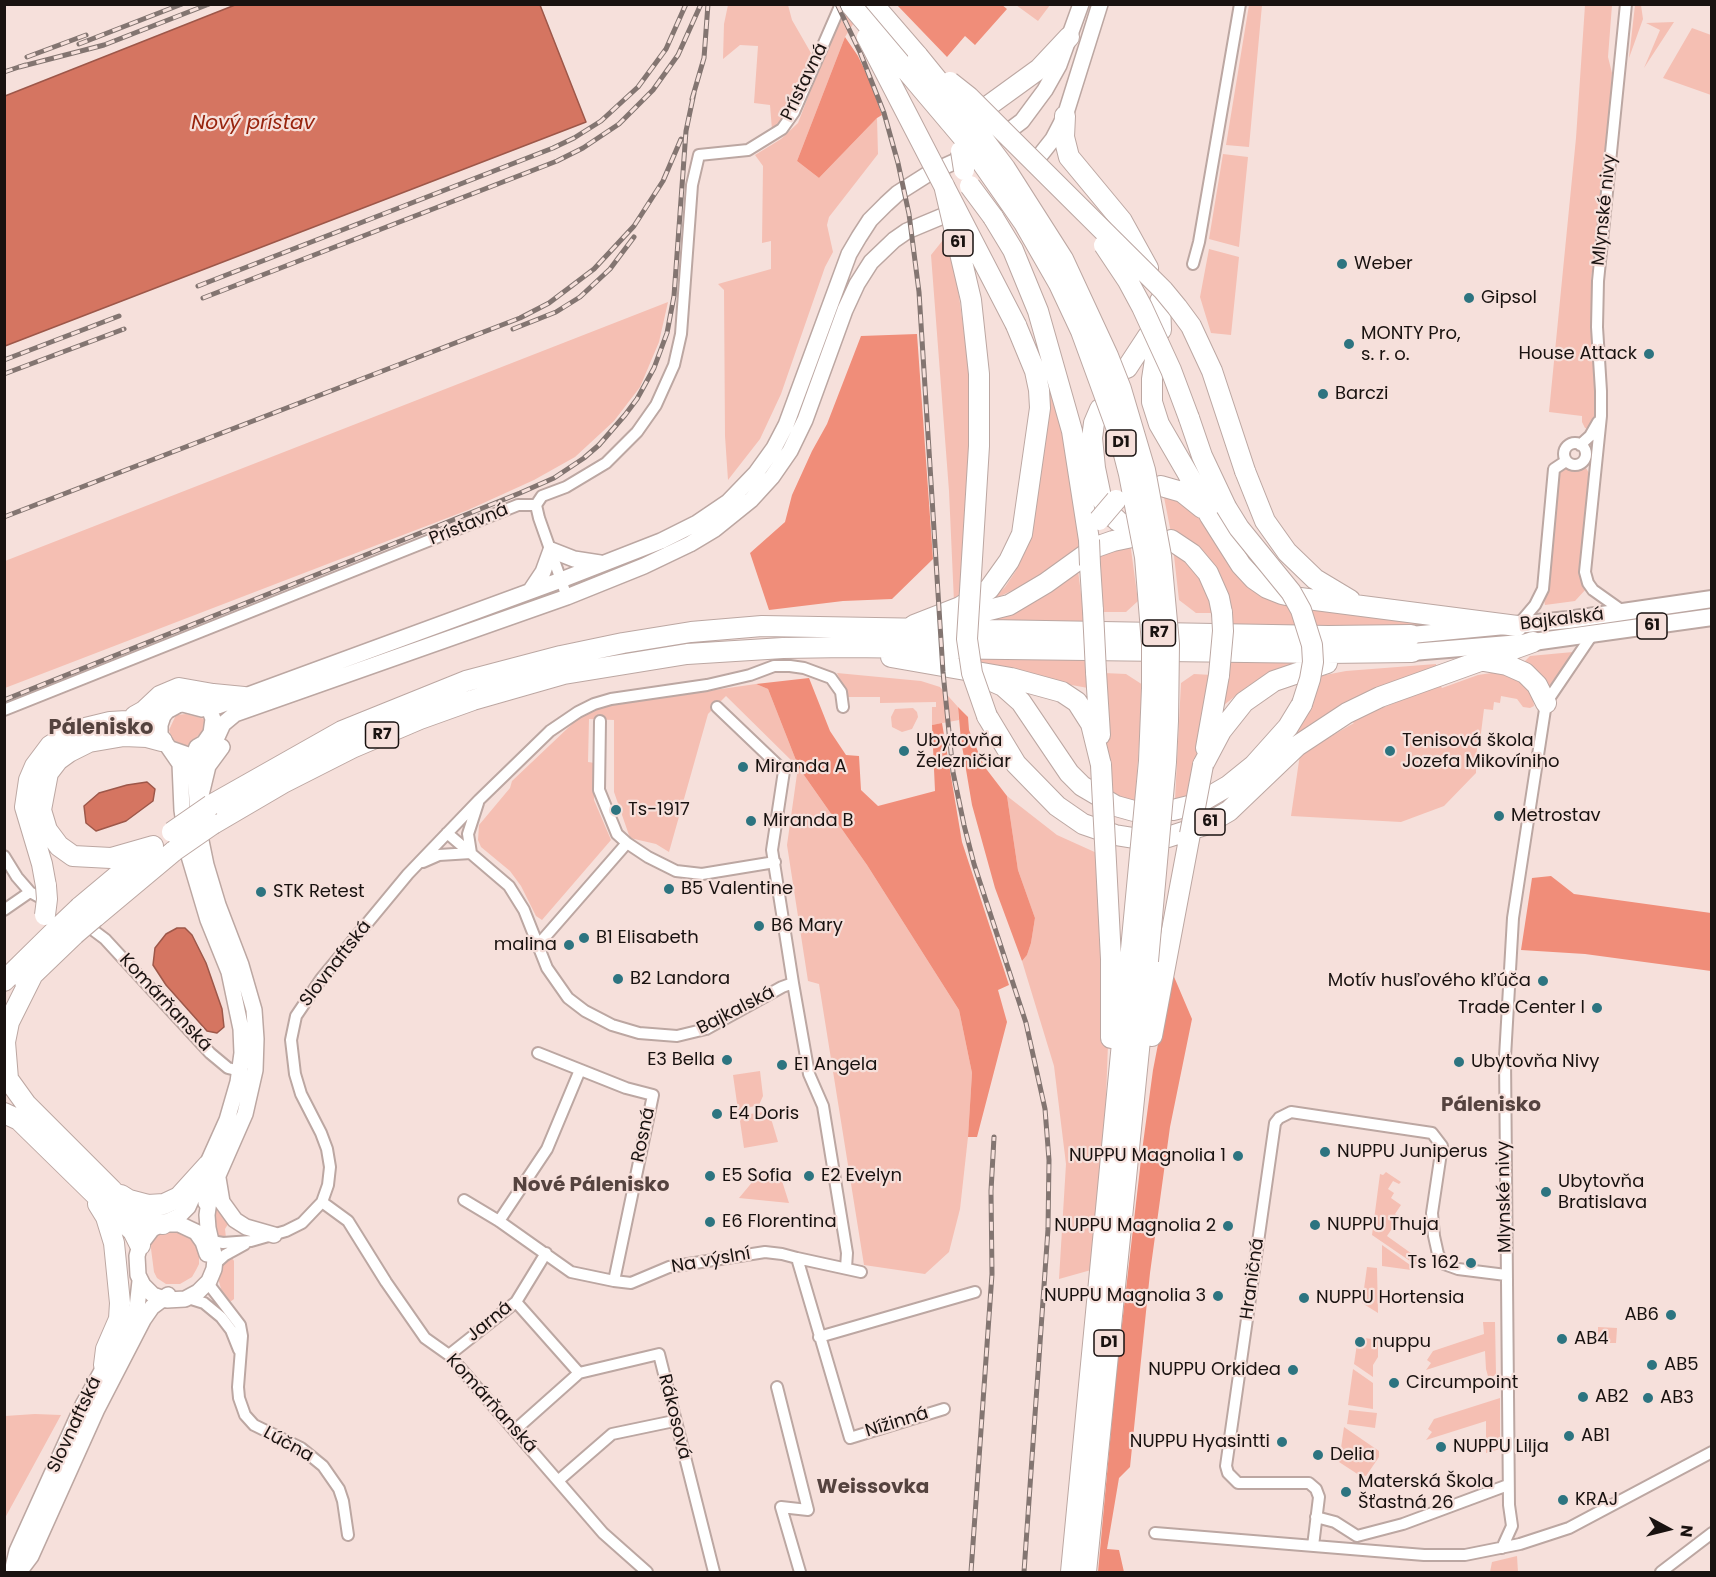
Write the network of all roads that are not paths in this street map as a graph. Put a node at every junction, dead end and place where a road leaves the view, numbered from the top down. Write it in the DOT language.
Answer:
graph roads {
  1 [pos="841,4"];
  2 [pos="873,4"];
  3 [pos="1081,4"];
  4 [pos="1100,4"];
  5 [pos="1240,4"];
  6 [pos="1626,4"];
  7 [pos="850,5"];
  8 [pos="1069,37"];
  9 [pos="918,56"];
  10 [pos="988,106"];
  11 [pos="1065,116"];
  12 [pos="1011,130"];
  13 [pos="1030,166"];
  14 [pos="939,175"];
  15 [pos="973,184"];
  16 [pos="1062,190"];
  17 [pos="943,216"];
  18 [pos="1193,264"];
  19 [pos="1148,268"];
  20 [pos="1126,368"];
  21 [pos="1100,409"];
  22 [pos="1601,416"];
  23 [pos="1599,443"];
  24 [pos="1583,452"];
  25 [pos="1566,461"];
  26 [pos="1594,473"];
  27 [pos="1161,486"];
  28 [pos="1120,496"];
  29 [pos="536,505"];
  30 [pos="1218,512"];
  31 [pos="1089,540"];
  32 [pos="1171,540"];
  33 [pos="551,550"];
  34 [pos="601,563"];
  35 [pos="561,580"];
  36 [pos="531,590"];
  37 [pos="567,597"];
  38 [pos="1712,599"];
  39 [pos="1364,606"];
  40 [pos="1625,612"];
  41 [pos="1712,617"];
  42 [pos="1517,626"];
  43 [pos="906,628"];
  44 [pos="1592,634"];
  45 [pos="1533,642"];
  46 [pos="1412,644"];
  47 [pos="868,647"];
  48 [pos="1361,653"];
  49 [pos="1484,661"];
  50 [pos="969,671"];
  51 [pos="251,702"];
  52 [pos="1546,703"];
  53 [pos="717,707"];
  54 [pos="843,707"];
  55 [pos="209,708"];
  56 [pos="4,710"];
  57 [pos="156,713"];
  58 [pos="124,721"];
  59 [pos="600,721"];
  60 [pos="162,742"];
  61 [pos="194,755"];
  62 [pos="1101,765"];
  63 [pos="1203,765"];
  64 [pos="180,778"];
  65 [pos="479,800"];
  66 [pos="1134,810"];
  67 [pos="1173,810"];
  68 [pos="207,813"];
  69 [pos="447,833"];
  70 [pos="627,843"];
  71 [pos="153,846"];
  72 [pos="471,853"];
  73 [pos="4,856"];
  74 [pos="775,862"];
  75 [pos="420,863"];
  76 [pos="4,910"];
  77 [pos="63,911"];
  78 [pos="538,945"];
  79 [pos="1138,961"];
  80 [pos="29,966"];
  81 [pos="4,981"];
  82 [pos="793,983"];
  83 [pos="4,1004"];
  84 [pos="538,1053"];
  85 [pos="580,1070"];
  86 [pos="240,1071"];
  87 [pos="1125,1095"];
  88 [pos="4,1113"];
  89 [pos="213,1171"];
  90 [pos="90,1189"];
  91 [pos="111,1189"];
  92 [pos="203,1192"];
  93 [pos="464,1200"];
  94 [pos="322,1202"];
  95 [pos="498,1221"];
  96 [pos="146,1231"];
  97 [pos="274,1234"];
  98 [pos="206,1239"];
  99 [pos="251,1241"];
  100 [pos="546,1253"];
  101 [pos="797,1258"];
  102 [pos="215,1264"];
  103 [pos="846,1268"];
  104 [pos="861,1272"];
  105 [pos="1506,1275"];
  106 [pos="140,1281"];
  107 [pos="614,1281"];
  108 [pos="207,1282"];
  109 [pos="975,1292"];
  110 [pos="175,1298"];
  111 [pos="516,1302"];
  112 [pos="129,1335"];
  113 [pos="819,1337"];
  114 [pos="241,1353"];
  115 [pos="449,1355"];
  116 [pos="104,1365"];
  117 [pos="579,1373"];
  118 [pos="777,1387"];
  119 [pos="944,1408"];
  120 [pos="674,1421"];
  121 [pos="514,1430"];
  122 [pos="1712,1452"];
  123 [pos="558,1480"];
  124 [pos="1509,1485"];
  125 [pos="1316,1517"];
  126 [pos="1512,1526"];
  127 [pos="1155,1533"];
  128 [pos="1712,1533"];
  129 [pos="348,1535"];
  130 [pos="1534,1539"];
  131 [pos="1313,1546"];
  132 [pos="1502,1548"];
  133 [pos="12,1572"];
  134 [pos="19,1572"];
  135 [pos="647,1572"];
  136 [pos="714,1572"];
  137 [pos="800,1572"];
  138 [pos="1071,1572"];
  139 [pos="1086,1572"];
  140 [pos="1661,1572"];
  1 -- 29 [label="street, Prístavná"];
  2 -- 9 [label="highway, D1"];
  3 -- 8 [label="main road"];
  4 -- 11 [label="main road"];
  5 -- 18 [label="street"];
  6 -- 22 [label="street, Mlynské nivy"];
  7 -- 14 [label="highway, bridge"];
  7 -- 79 [label="highway, D1, bridge"];
  8 -- 10 [label="highway"];
  8 -- 12 [label="main road"];
  9 -- 16 [label="highway, bridge"];
  9 -- 79 [label="highway, D1, bridge"];
  11 -- 13 [label="main road"];
  11 -- 19 [label="highway"];
  14 -- 15 [label="main road"];
  14 -- 34 [label="main road"];
  14 -- 43 [label="highway, bridge"];
  14 -- 49 [label="highway, 61, bridge"];
  15 -- 31 [label="highway, bridge"];
  16 -- 30 [label="highway, bridge"];
  16 -- 39 [label="highway, bridge"];
  17 -- 37 [label="main road"];
  20 -- 30 [label="highway"];
  21 -- 43 [label="highway"];
  22 -- 23 [label="street, Mlynské nivy"];
  22 -- 24 [label="street"];
  23 -- 24 [label="street"];
  23 -- 26 [label="street, Mlynské nivy"];
  24 -- 25 [label="street"];
  24 -- 25 [label="street"];
  24 -- 26 [label="street"];
  25 -- 42 [label="street"];
  26 -- 40 [label="street, Mlynské nivy"];
  27 -- 30 [label="highway"];
  28 -- 31 [label="highway, bridge"];
  29 -- 33 [label="street"];
  29 -- 56 [label="street, Prístavná"];
  30 -- 39 [label="highway"];
  30 -- 67 [label="highway, bridge"];
  31 -- 62 [label="highway, bridge"];
  32 -- 63 [label="highway, bridge"];
  33 -- 34 [label="main road"];
  33 -- 35 [label="street"];
  33 -- 36 [label="main road"];
  34 -- 35 [label="main road"];
  35 -- 36 [label="main road"];
  35 -- 37 [label="street"];
  36 -- 51 [label="main road"];
  37 -- 51 [label="main road"];
  38 -- 40 [label="main road, Bajkalská / 61"];
  39 -- 42 [label="highway"];
  40 -- 42 [label="main road, Bajkalská / 61"];
  41 -- 44 [label="main road, Bajkalská / 61"];
  42 -- 46 [label="main road, Bajkalská"];
  43 -- 46 [label="highway, R7"];
  43 -- 68 [label="highway, R7"];
  44 -- 45 [label="main road, Bajkalská / 61"];
  44 -- 52 [label="street"];
  45 -- 46 [label="main road, Bajkalská"];
  45 -- 49 [label="highway, 61"];
  46 -- 48 [label="highway, R7"];
  47 -- 48 [label="highway, R7"];
  47 -- 50 [label="highway"];
  47 -- 68 [label="highway, R7"];
  48 -- 63 [label="highway"];
  49 -- 52 [label="highway"];
  50 -- 62 [label="highway"];
  50 -- 66 [label="highway"];
  51 -- 55 [label="main road"];
  51 -- 58 [label="highway"];
  51 -- 61 [label="main road"];
  51 -- 68 [label="main road"];
  52 -- 105 [label="street, Mlynské nivy"];
  53 -- 74 [label="street, Bajkalská"];
  54 -- 65 [label="street, Slovnaftská"];
  55 -- 57 [label="main road"];
  55 -- 60 [label="main road"];
  55 -- 61 [label="main road"];
  57 -- 58 [label="highway"];
  57 -- 60 [label="main road"];
  58 -- 77 [label="highway"];
  59 -- 70 [label="street"];
  60 -- 61 [label="main road"];
  60 -- 64 [label="main road"];
  60 -- 64 [label="main road"];
  60 -- 71 [label="highway"];
  61 -- 68 [label="main road"];
  62 -- 79 [label="highway, bridge"];
  63 -- 79 [label="highway, bridge"];
  64 -- 86 [label="main road"];
  65 -- 69 [label="street, Slovnaftská"];
  65 -- 72 [label="street"];
  68 -- 71 [label="highway, R7, bridge"];
  68 -- 77 [label="highway, R7, bridge"];
  68 -- 89 [label="main road"];
  69 -- 72 [label="street, Bajkalská"];
  69 -- 75 [label="street, Slovnaftská"];
  70 -- 74 [label="street"];
  70 -- 78 [label="street"];
  71 -- 77 [label="highway, R7"];
  72 -- 75 [label="street"];
  72 -- 78 [label="street, Bajkalská"];
  73 -- 77 [label="street, Komárňanská"];
  74 -- 82 [label="street, Bajkalská"];
  75 -- 94 [label="street, Slovnaftská"];
  76 -- 77 [label="street"];
  77 -- 80 [label="highway, R7"];
  77 -- 86 [label="street, Komárňanská"];
  78 -- 82 [label="street, Bajkalská"];
  79 -- 87 [label="highway, D1"];
  79 -- 87 [label="highway"];
  80 -- 81 [label="highway, R7"];
  80 -- 83 [label="highway, R7"];
  80 -- 91 [label="highway"];
  82 -- 103 [label="street, Bajkalská"];
  84 -- 85 [label="street"];
  85 -- 95 [label="street"];
  85 -- 107 [label="street, Rosná"];
  86 -- 89 [label="main road"];
  87 -- 138 [label="highway, D1"];
  87 -- 139 [label="highway, D1"];
  88 -- 90 [label="highway"];
  89 -- 91 [label="highway"];
  89 -- 92 [label="main road"];
  89 -- 97 [label="main road"];
  90 -- 96 [label="highway"];
  90 -- 116 [label="highway"];
  91 -- 96 [label="highway"];
  92 -- 96 [label="main road"];
  92 -- 98 [label="main road"];
  93 -- 95 [label="street, Na výslní"];
  94 -- 97 [label="street"];
  94 -- 115 [label="street, Komárňanská"];
  95 -- 100 [label="street, Na výslní"];
  96 -- 98 [label="main road"];
  96 -- 106 [label="main road, Slovnaftská"];
  96 -- 110 [label="main road"];
  96 -- 112 [label="main road"];
  97 -- 99 [label="street"];
  98 -- 99 [label="street"];
  98 -- 102 [label="main road"];
  98 -- 110 [label="main road"];
  99 -- 102 [label="street"];
  100 -- 107 [label="street, Na výslní"];
  100 -- 111 [label="street, Jarná"];
  101 -- 103 [label="street, Na výslní"];
  101 -- 107 [label="street, Na výslní"];
  101 -- 113 [label="street"];
  102 -- 108 [label="main road"];
  103 -- 104 [label="street, Na výslní"];
  105 -- 124 [label="street, Mlynské nivy"];
  105 -- 125 [label="street, Hraničná"];
  106 -- 110 [label="main road"];
  106 -- 112 [label="main road, Slovnaftská"];
  108 -- 110 [label="main road"];
  108 -- 114 [label="street, Lúčna"];
  109 -- 113 [label="street"];
  110 -- 112 [label="main road, Slovnaftská"];
  110 -- 114 [label="street"];
  111 -- 115 [label="street, Jarná"];
  111 -- 117 [label="street"];
  112 -- 116 [label="main road, Slovnaftská"];
  112 -- 134 [label="main road, Slovnaftská"];
  113 -- 119 [label="street, Nížinná"];
  114 -- 129 [label="street, Lúčna"];
  115 -- 121 [label="street, Komárňanská"];
  116 -- 133 [label="main road, Slovnaftská"];
  117 -- 120 [label="street, Rákosová"];
  117 -- 121 [label="street, Rákosová"];
  118 -- 137 [label="street"];
  120 -- 123 [label="street"];
  120 -- 136 [label="street, Rákosová"];
  121 -- 123 [label="street, Komárňanská"];
  122 -- 130 [label="street"];
  123 -- 135 [label="street, Komárňanská"];
  124 -- 125 [label="street"];
  124 -- 126 [label="street, Mlynské nivy"];
  125 -- 131 [label="street"];
  126 -- 130 [label="street"];
  126 -- 132 [label="street"];
  127 -- 131 [label="street"];
  128 -- 140 [label="street"];
  130 -- 132 [label="street"];
  131 -- 132 [label="street"];
}
